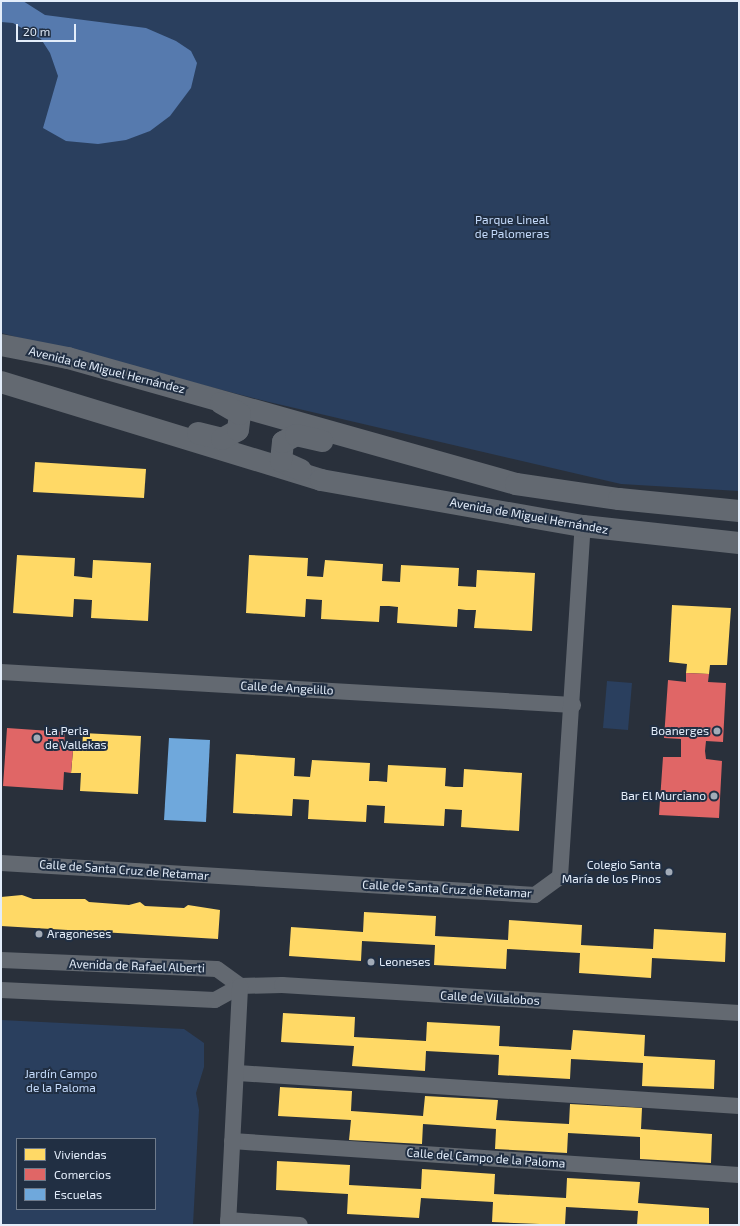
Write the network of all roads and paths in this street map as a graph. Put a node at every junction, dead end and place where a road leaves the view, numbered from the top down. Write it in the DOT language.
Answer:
graph roads {
  1 [pos="1,345"];
  2 [pos="1,382"];
  3 [pos="213,397"];
  4 [pos="123,421"];
  5 [pos="408,453"];
  6 [pos="321,480"];
  7 [pos="739,510"];
  8 [pos="583,526"];
  9 [pos="739,543"];
  10 [pos="1,672"];
  11 [pos="573,705"];
  12 [pos="1,863"];
  13 [pos="1,960"];
  14 [pos="240,986"];
  15 [pos="1,990"];
  16 [pos="739,1013"];
  17 [pos="238,1073"];
  18 [pos="739,1106"];
  19 [pos="232,1141"];
  20 [pos="739,1175"];
  21 [pos="228,1223"];
  22 [pos="300,1225"];
  1 -- 3 [label="street, Avenida de Miguel Hernández"];
  2 -- 4 [label="street, Avenida de Miguel Hernández"];
  3 -- 4 [label="street, Avenida de Miguel Hernández"];
  3 -- 5 [label="street, Avenida de Miguel Hernández"];
  4 -- 6 [label="street, Avenida de Miguel Hernández"];
  5 -- 6 [label="street, Avenida de Miguel Hernández"];
  5 -- 7 [label="street, Avenida de Miguel Hernández"];
  6 -- 8 [label="street, Avenida de Miguel Hernández"];
  8 -- 9 [label="street, Avenida de Miguel Hernández"];
  8 -- 11 [label="street, Calle de Santa Cruz de Retamar"];
  10 -- 11 [label="street, Calle de Angelillo"];
  11 -- 12 [label="street, Calle de Santa Cruz de Retamar"];
  13 -- 14 [label="street, Avenida de Rafael Alberti"];
  14 -- 15 [label="street"];
  14 -- 16 [label="street, Calle de Villalobos"];
  14 -- 17 [label="street"];
  17 -- 18 [label="street"];
  17 -- 19 [label="street"];
  19 -- 20 [label="street, Calle del Campo de la Paloma"];
  19 -- 21 [label="street"];
  21 -- 22 [label="street"];
}
